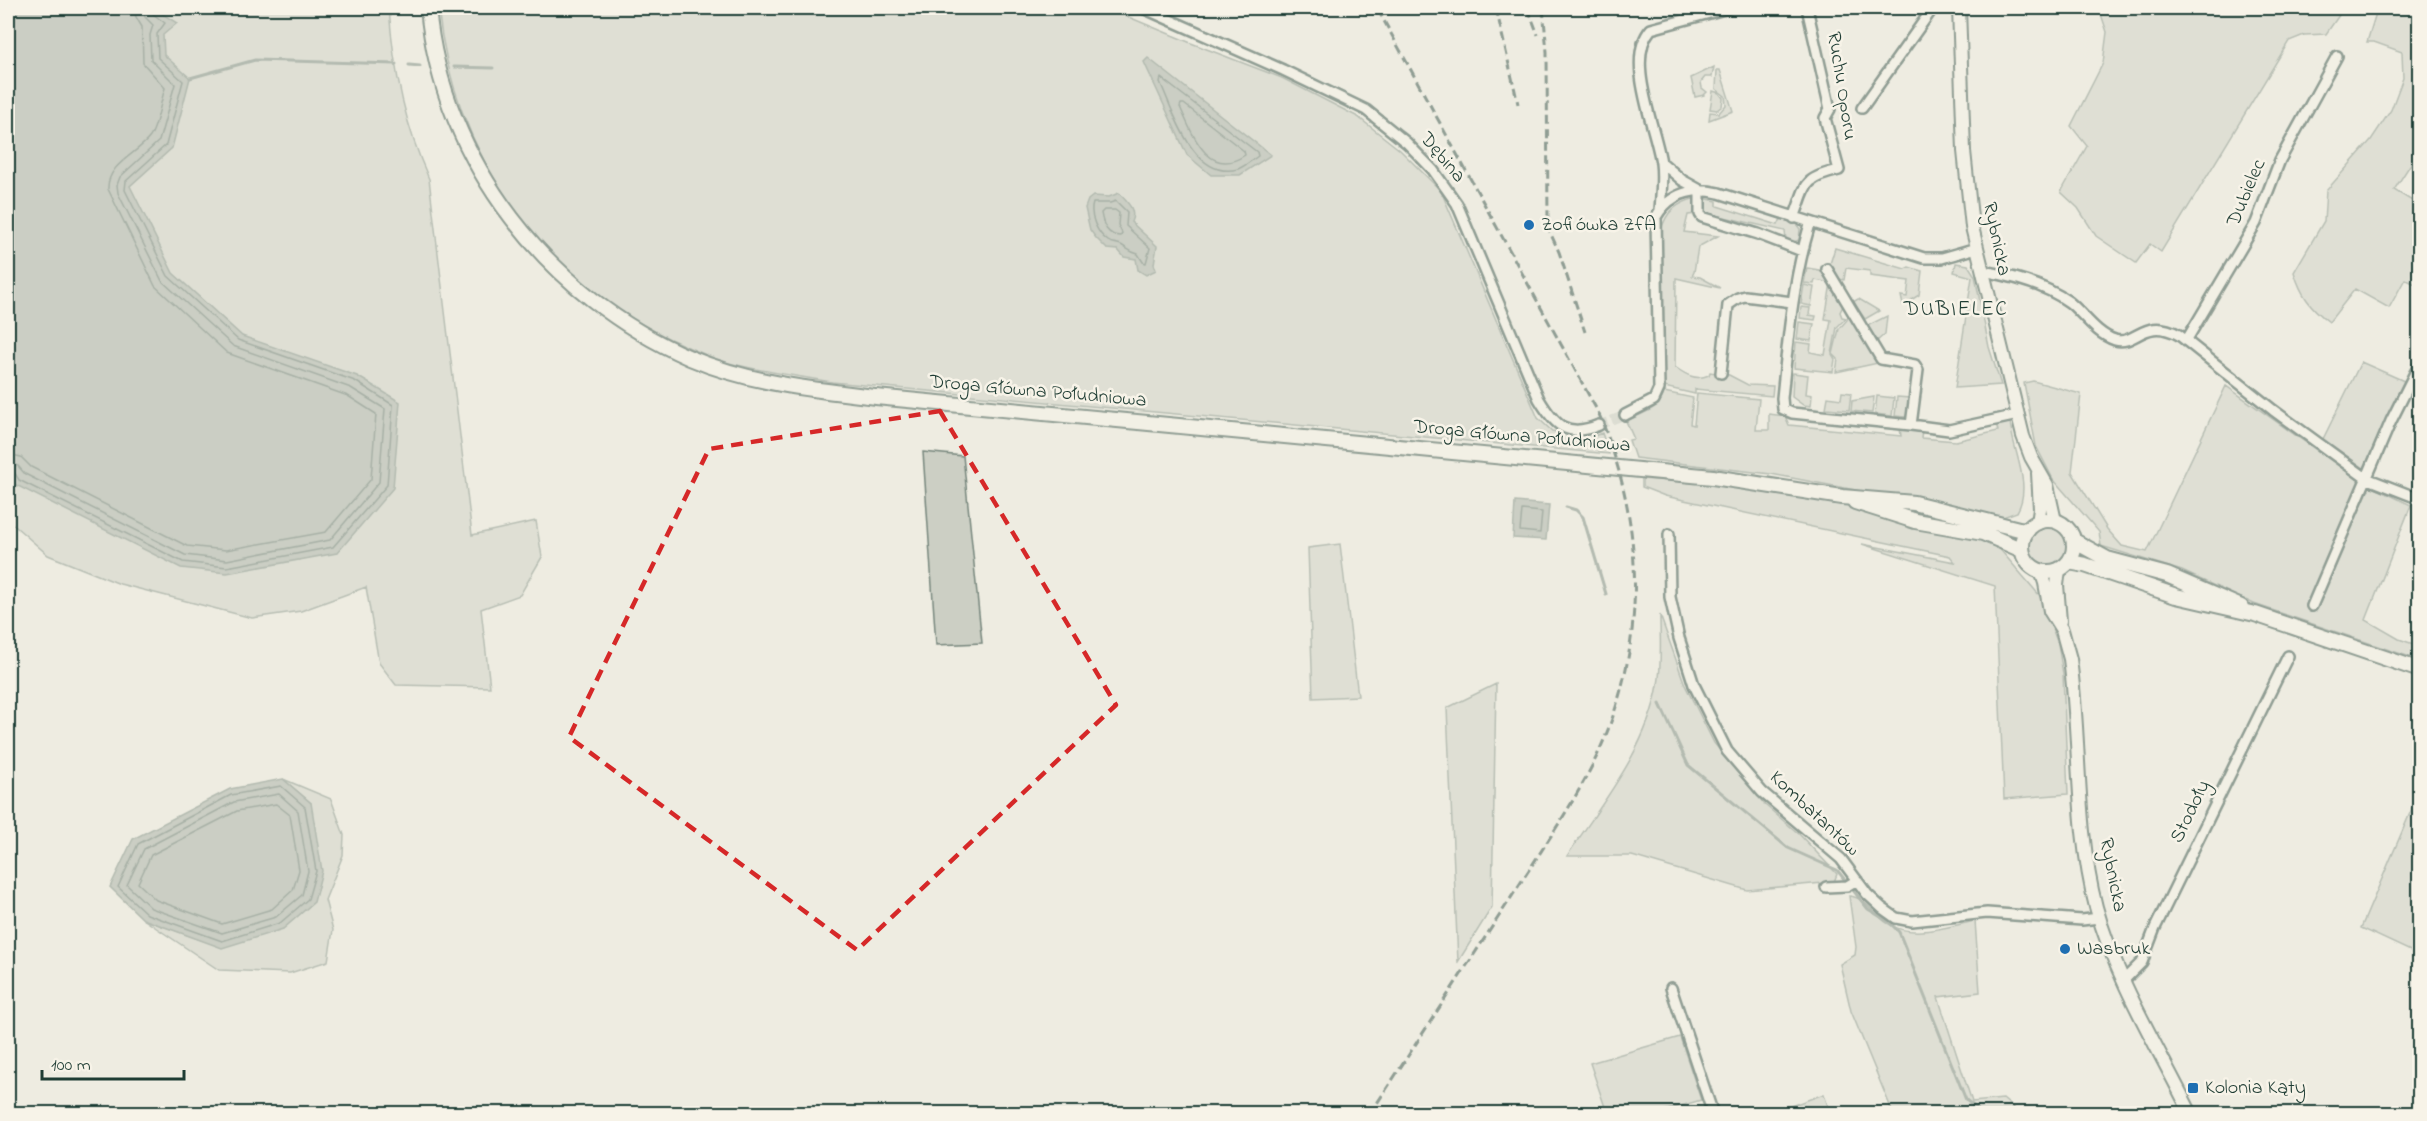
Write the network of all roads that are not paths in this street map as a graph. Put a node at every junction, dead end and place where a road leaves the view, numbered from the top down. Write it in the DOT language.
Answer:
graph roads {
  1 [pos="428,8"];
  2 [pos="1143,8"];
  3 [pos="1728,8"];
  4 [pos="1808,8"];
  5 [pos="1933,8"];
  6 [pos="1959,8"];
  7 [pos="2337,56"];
  8 [pos="1862,108"];
  9 [pos="1661,162"];
  10 [pos="1700,190"];
  11 [pos="1660,210"];
  12 [pos="1794,218"];
  13 [pos="1810,224"];
  14 [pos="1977,248"];
  15 [pos="1802,251"];
  16 [pos="1827,269"];
  17 [pos="1983,271"];
  18 [pos="1792,302"];
  19 [pos="2186,341"];
  20 [pos="2420,363"];
  21 [pos="1721,373"];
  22 [pos="1624,415"];
  23 [pos="2018,415"];
  24 [pos="1599,425"];
  25 [pos="1911,425"];
  26 [pos="2038,471"];
  27 [pos="2366,478"];
  28 [pos="1842,497"];
  29 [pos="2420,500"];
  30 [pos="2055,521"];
  31 [pos="2033,526"];
  32 [pos="1669,534"];
  33 [pos="2074,541"];
  34 [pos="2022,550"];
  35 [pos="2064,566"];
  36 [pos="2041,571"];
  37 [pos="2312,606"];
  38 [pos="2255,614"];
  39 [pos="2060,625"];
  40 [pos="2288,656"];
  41 [pos="2420,670"];
  42 [pos="1852,883"];
  43 [pos="1826,887"];
  44 [pos="2099,918"];
  45 [pos="2124,980"];
  46 [pos="1671,988"];
  47 [pos="1713,1113"];
  48 [pos="2191,1113"];
  1 -- 28 [label="main road, Droga Główna Południowa"];
  2 -- 24 [label="street, Dębina"];
  3 -- 9 [label="street"];
  4 -- 12 [label="street, Ruchu Oporu"];
  5 -- 8 [label="street"];
  6 -- 14 [label="street, Rybnicka"];
  7 -- 19 [label="street, Dubielec"];
  9 -- 10 [label="street"];
  9 -- 11 [label="street"];
  10 -- 11 [label="street"];
  10 -- 12 [label="street"];
  10 -- 15 [label="street"];
  11 -- 22 [label="street"];
  12 -- 13 [label="street"];
  13 -- 14 [label="street"];
  13 -- 15 [label="street"];
  14 -- 17 [label="street, Rybnicka"];
  15 -- 18 [label="street"];
  16 -- 25 [label="street"];
  17 -- 19 [label="street"];
  17 -- 23 [label="street, Rybnicka"];
  18 -- 21 [label="street"];
  18 -- 25 [label="street"];
  19 -- 27 [label="street"];
  20 -- 27 [label="street"];
  23 -- 25 [label="street"];
  23 -- 26 [label="street, Rybnicka"];
  26 -- 30 [label="street, Rybnicka"];
  26 -- 31 [label="street, Rybnicka"];
  27 -- 29 [label="street"];
  27 -- 37 [label="street"];
  28 -- 31 [label="main road, Droga Główna Południowa"];
  28 -- 34 [label="main road, Droga Główna Południowa"];
  30 -- 31 [label="main road"];
  30 -- 33 [label="main road"];
  31 -- 34 [label="main road"];
  32 -- 42 [label="street, Kombatantów"];
  33 -- 35 [label="main road"];
  33 -- 38 [label="main road"];
  34 -- 36 [label="main road"];
  35 -- 36 [label="main road"];
  35 -- 38 [label="main road"];
  35 -- 39 [label="street, Rybnicka"];
  36 -- 39 [label="street, Rybnicka"];
  38 -- 41 [label="main road"];
  39 -- 44 [label="street, Rybnicka"];
  40 -- 45 [label="street, Stodoły"];
  42 -- 43 [label="street"];
  42 -- 44 [label="street, Kombatantów"];
  44 -- 45 [label="street, Rybnicka"];
  45 -- 48 [label="street, Rybnicka"];
  46 -- 47 [label="street"];
}
